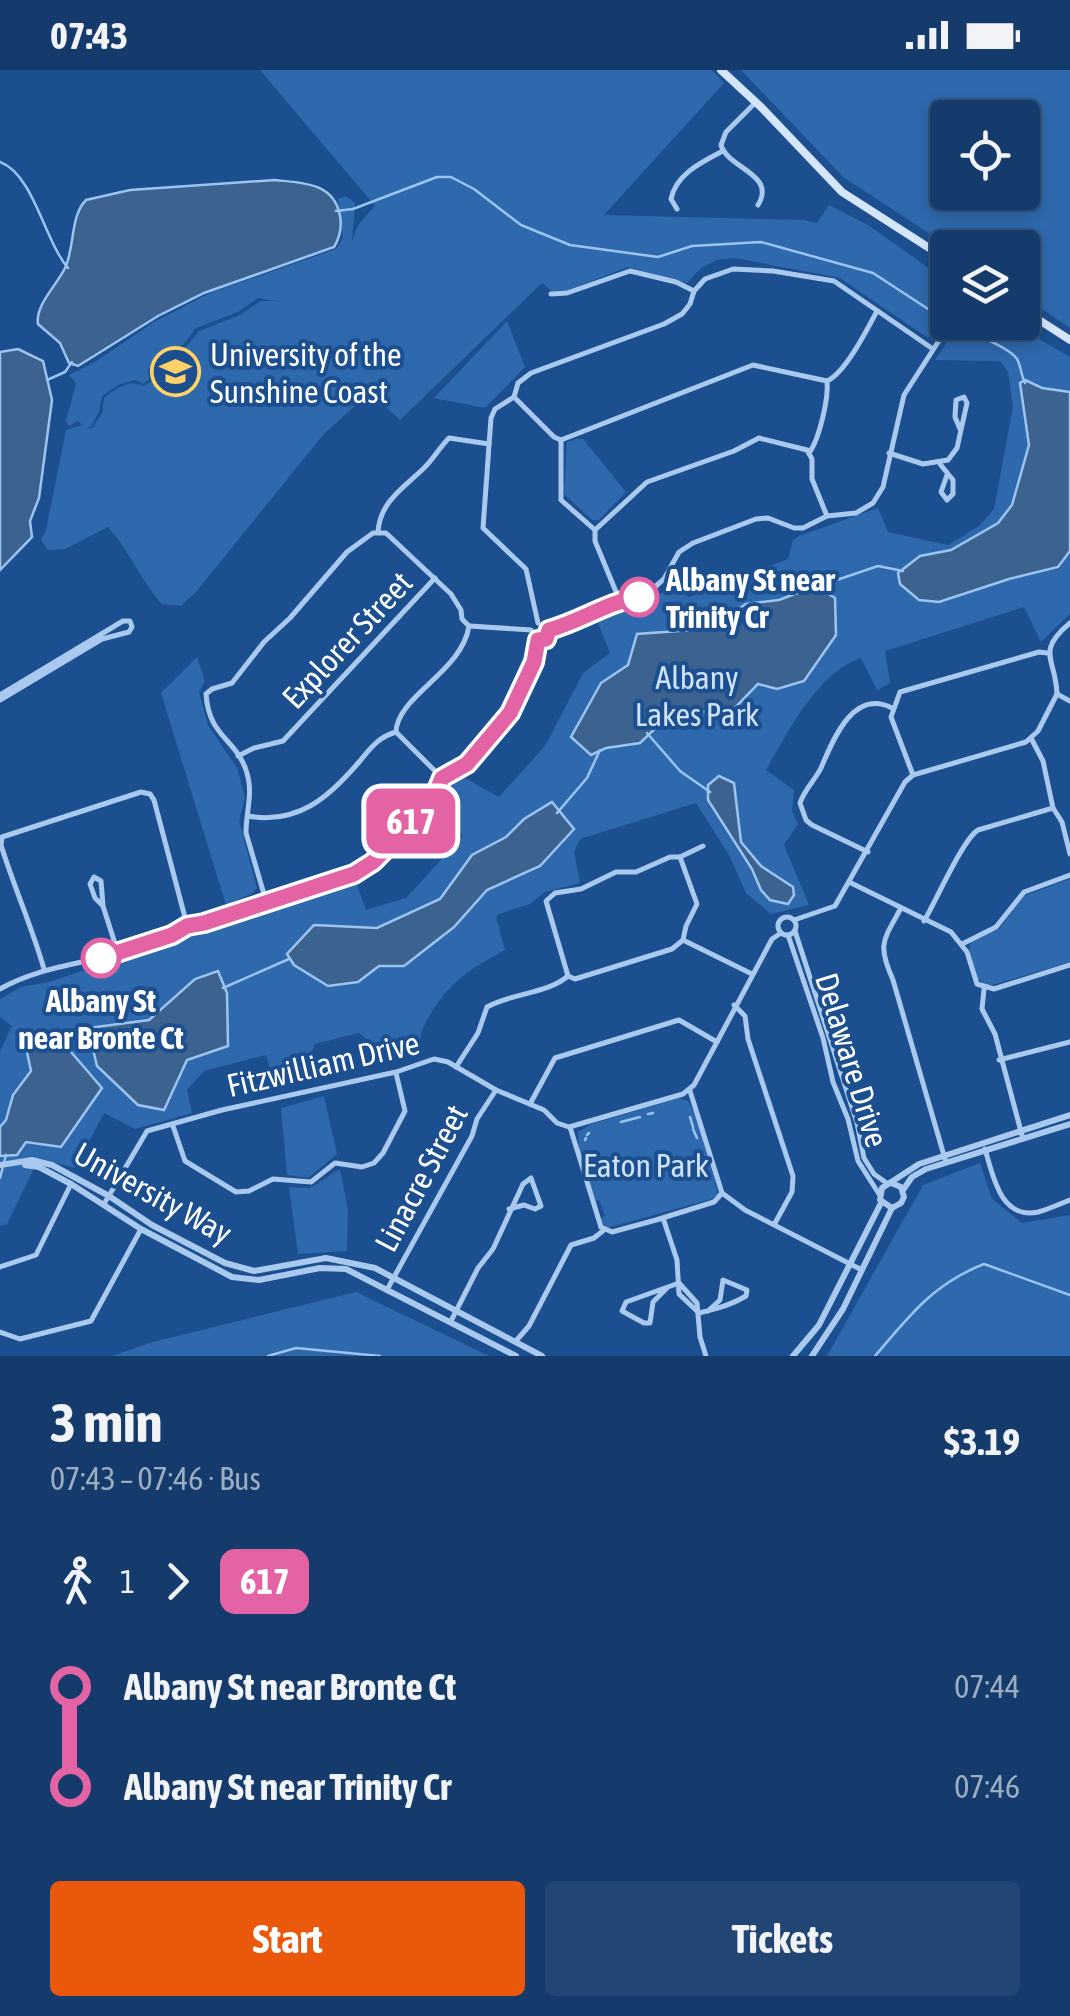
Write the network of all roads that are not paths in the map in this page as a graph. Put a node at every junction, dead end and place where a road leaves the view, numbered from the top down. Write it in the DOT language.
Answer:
graph roads {
  1 [pos="722,70"];
  2 [pos="759,104"];
  3 [pos="724,153"];
  4 [pos="758,206"];
  5 [pos="677,209"];
  6 [pos="930,248"];
  7 [pos="694,291"];
  8 [pos="552,294"];
  9 [pos="878,312"];
  10 [pos="1040,321"];
  11 [pos="940,340"];
  12 [pos="1070,340"];
  13 [pos="934,349"];
  14 [pos="826,381"];
  15 [pos="514,397"];
  16 [pos="960,429"];
  17 [pos="561,440"];
  18 [pos="489,444"];
  19 [pos="809,453"];
  20 [pos="888,453"];
  21 [pos="940,464"];
  22 [pos="946,475"];
  23 [pos="827,516"];
  24 [pos="595,530"];
  25 [pos="378,532"];
  26 [pos="435,578"];
  27 [pos="619,599"];
  28 [pos="538,623"];
  29 [pos="1070,623"];
  30 [pos="469,626"];
  31 [pos="531,630"];
  32 [pos="549,630"];
  33 [pos="101,637"];
  34 [pos="538,640"];
  35 [pos="1048,653"];
  36 [pos="1057,694"];
  37 [pos="0,697"];
  38 [pos="1070,701"];
  39 [pos="892,708"];
  40 [pos="396,732"];
  41 [pos="1031,738"];
  42 [pos="238,756"];
  43 [pos="914,776"];
  44 [pos="442,778"];
  45 [pos="1053,808"];
  46 [pos="248,816"];
  47 [pos="703,846"];
  48 [pos="868,852"];
  49 [pos="1070,854"];
  50 [pos="680,857"];
  51 [pos="1070,875"];
  52 [pos="850,883"];
  53 [pos="266,901"];
  54 [pos="103,906"];
  55 [pos="902,908"];
  56 [pos="794,920"];
  57 [pos="924,921"];
  58 [pos="187,926"];
  59 [pos="788,933"];
  60 [pos="683,940"];
  61 [pos="962,944"];
  62 [pos="118,953"];
  63 [pos="1070,965"];
  64 [pos="44,969"];
  65 [pos="753,974"];
  66 [pos="568,976"];
  67 [pos="0,989"];
  68 [pos="984,989"];
  69 [pos="733,1008"];
  70 [pos="717,1042"];
  71 [pos="1070,1042"];
  72 [pos="999,1060"];
  73 [pos="456,1066"];
  74 [pos="396,1072"];
  75 [pos="496,1090"];
  76 [pos="687,1091"];
  77 [pos="530,1104"];
  78 [pos="1070,1115"];
  79 [pos="1070,1124"];
  80 [pos="173,1126"];
  81 [pos="572,1127"];
  82 [pos="1022,1134"];
  83 [pos="984,1147"];
  84 [pos="945,1159"];
  85 [pos="0,1165"];
  86 [pos="72,1180"];
  87 [pos="889,1183"];
  88 [pos="902,1190"];
  89 [pos="721,1195"];
  90 [pos="109,1196"];
  91 [pos="880,1199"];
  92 [pos="1070,1200"];
  93 [pos="104,1204"];
  94 [pos="892,1208"];
  95 [pos="509,1209"];
  96 [pos="663,1217"];
  97 [pos="775,1223"];
  98 [pos="603,1228"];
  99 [pos="141,1229"];
  100 [pos="850,1264"];
  101 [pos="0,1267"];
  102 [pos="860,1269"];
  103 [pos="394,1277"];
  104 [pos="679,1284"];
  105 [pos="388,1288"];
  106 [pos="667,1288"];
  107 [pos="456,1311"];
  108 [pos="708,1311"];
  109 [pos="699,1314"];
  110 [pos="451,1321"];
  111 [pos="529,1326"];
  112 [pos="0,1332"];
  113 [pos="515,1342"];
  114 [pos="524,1347"];
  115 [pos="515,1355"];
  116 [pos="542,1356"];
  117 [pos="706,1356"];
  118 [pos="792,1356"];
  119 [pos="812,1356"];
  1 -- 2 [label="main road"];
  2 -- 3 [label="street"];
  2 -- 6 [label="main road"];
  3 -- 4 [label="street"];
  3 -- 5 [label="street"];
  7 -- 8 [label="street"];
  7 -- 9 [label="street"];
  7 -- 15 [label="street"];
  9 -- 13 [label="street"];
  9 -- 14 [label="street"];
  10 -- 12 [label="main road"];
  11 -- 13 [label="street"];
  13 -- 20 [label="street"];
  14 -- 17 [label="street"];
  14 -- 19 [label="street"];
  15 -- 17 [label="street"];
  15 -- 18 [label="street"];
  16 -- 16 [label="street"];
  16 -- 21 [label="street"];
  17 -- 24 [label="street"];
  18 -- 25 [label="street"];
  18 -- 28 [label="street"];
  19 -- 23 [label="street"];
  19 -- 24 [label="street"];
  20 -- 21 [label="street"];
  20 -- 23 [label="street"];
  21 -- 22 [label="street"];
  23 -- 27 [label="street"];
  24 -- 27 [label="street"];
  25 -- 26 [label="street"];
  25 -- 42 [label="street"];
  26 -- 30 [label="street"];
  26 -- 42 [label="street, Explorer Street"];
  27 -- 32 [label="street"];
  28 -- 31 [label="street"];
  28 -- 32 [label="street"];
  29 -- 35 [label="street"];
  30 -- 31 [label="street"];
  30 -- 40 [label="street"];
  31 -- 34 [label="street"];
  32 -- 34 [label="street"];
  33 -- 33 [label="street"];
  33 -- 37 [label="street"];
  34 -- 44 [label="street"];
  35 -- 36 [label="street"];
  35 -- 39 [label="street"];
  36 -- 38 [label="street"];
  36 -- 41 [label="street"];
  39 -- 43 [label="street"];
  39 -- 48 [label="street"];
  40 -- 44 [label="street"];
  40 -- 46 [label="street"];
  41 -- 43 [label="street"];
  41 -- 45 [label="street"];
  42 -- 46 [label="street"];
  43 -- 48 [label="street"];
  44 -- 53 [label="street"];
  45 -- 49 [label="street"];
  45 -- 57 [label="street"];
  46 -- 53 [label="street"];
  47 -- 50 [label="street"];
  48 -- 52 [label="street"];
  50 -- 60 [label="street"];
  50 -- 66 [label="street"];
  51 -- 61 [label="street"];
  52 -- 55 [label="street"];
  52 -- 56 [label="street"];
  53 -- 58 [label="street"];
  54 -- 54 [label="street"];
  54 -- 62 [label="street"];
  55 -- 57 [label="street"];
  55 -- 84 [label="street"];
  56 -- 59 [label="street"];
  56 -- 59 [label="street"];
  57 -- 61 [label="street"];
  58 -- 62 [label="street"];
  58 -- 64 [label="street"];
  59 -- 65 [label="street"];
  59 -- 87 [label="street, Delaware Drive"];
  59 -- 91 [label="street, Delaware Drive"];
  60 -- 65 [label="street"];
  60 -- 66 [label="street"];
  61 -- 68 [label="street"];
  62 -- 64 [label="street"];
  63 -- 68 [label="street"];
  64 -- 67 [label="street"];
  65 -- 69 [label="street"];
  66 -- 73 [label="street"];
  68 -- 72 [label="street"];
  69 -- 70 [label="street"];
  69 -- 97 [label="street"];
  70 -- 76 [label="street"];
  70 -- 77 [label="street"];
  71 -- 72 [label="street"];
  72 -- 82 [label="street"];
  73 -- 74 [label="street, Fitzwilliam Drive"];
  73 -- 75 [label="street, Fitzwilliam Drive"];
  74 -- 80 [label="street, Fitzwilliam Drive"];
  74 -- 80 [label="street"];
  75 -- 77 [label="street, Fitzwilliam Drive"];
  75 -- 103 [label="street, Linacre Street"];
  76 -- 81 [label="street"];
  76 -- 89 [label="street"];
  77 -- 81 [label="street, Fitzwilliam Drive"];
  78 -- 82 [label="street"];
  79 -- 82 [label="street"];
  80 -- 90 [label="street, Fitzwilliam Drive"];
  81 -- 98 [label="street"];
  82 -- 83 [label="street"];
  83 -- 84 [label="street"];
  83 -- 92 [label="street"];
  84 -- 87 [label="street"];
  84 -- 88 [label="street"];
  85 -- 86 [label="street, University Way"];
  86 -- 90 [label="street, University Way"];
  86 -- 93 [label="street, University Way"];
  86 -- 101 [label="street"];
  87 -- 88 [label="street"];
  87 -- 91 [label="street"];
  88 -- 94 [label="street"];
  89 -- 96 [label="street"];
  89 -- 97 [label="street"];
  90 -- 93 [label="street, Fitzwilliam Drive"];
  90 -- 103 [label="street, University Way"];
  91 -- 94 [label="street"];
  91 -- 100 [label="street"];
  93 -- 99 [label="street, University Way"];
  94 -- 102 [label="street"];
  95 -- 95 [label="street"];
  95 -- 107 [label="street"];
  96 -- 98 [label="street"];
  96 -- 104 [label="street"];
  97 -- 100 [label="street"];
  98 -- 111 [label="street"];
  99 -- 105 [label="street, University Way"];
  99 -- 112 [label="street"];
  100 -- 102 [label="street"];
  100 -- 118 [label="street"];
  102 -- 119 [label="street"];
  103 -- 105 [label="street, Linacre Street"];
  103 -- 107 [label="street, University Way"];
  104 -- 106 [label="street"];
  104 -- 109 [label="street"];
  105 -- 110 [label="street, University Way"];
  106 -- 106 [label="street"];
  107 -- 110 [label="street"];
  107 -- 113 [label="street, University Way"];
  108 -- 108 [label="street"];
  108 -- 109 [label="street"];
  109 -- 117 [label="street"];
  110 -- 115 [label="street, University Way"];
  111 -- 113 [label="street"];
  111 -- 114 [label="street"];
  113 -- 114 [label="street, University Way"];
  113 -- 115 [label="street"];
  114 -- 115 [label="street"];
  114 -- 116 [label="street, University Way"];
}
